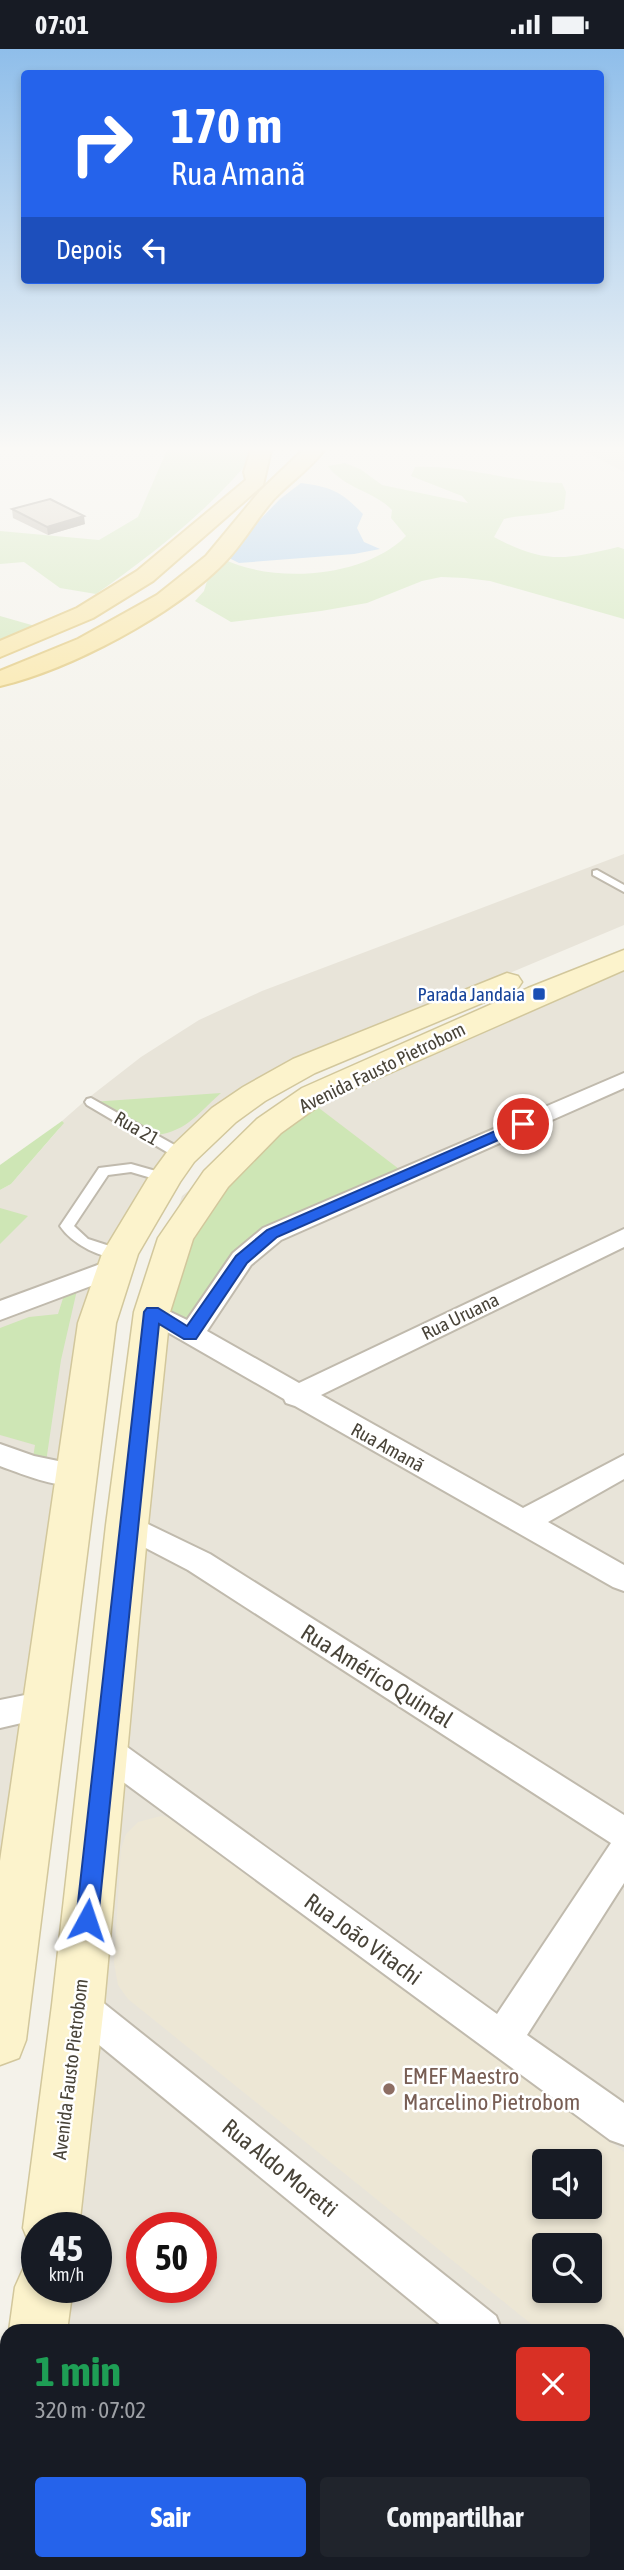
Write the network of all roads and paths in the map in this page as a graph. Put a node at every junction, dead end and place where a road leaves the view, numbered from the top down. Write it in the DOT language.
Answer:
graph roads {
  1 [pos="155,568"];
  2 [pos="207,568"];
  3 [pos="0,650"];
  4 [pos="0,679"];
  5 [pos="597,873"];
  6 [pos="624,889"];
  7 [pos="624,934"];
  8 [pos="624,959"];
  9 [pos="624,1080"];
  10 [pos="91,1102"];
  11 [pos="173,1166"];
  12 [pos="624,1237"];
  13 [pos="117,1261"];
  14 [pos="0,1311"];
  15 [pos="152,1312"];
  16 [pos="190,1335"];
  17 [pos="296,1396"];
  18 [pos="0,1455"];
  19 [pos="624,1466"];
  20 [pos="77,1475"];
  21 [pos="523,1522"];
  22 [pos="127,1525"];
  23 [pos="624,1579"];
  24 [pos="45,1705"];
  25 [pos="0,1714"];
  26 [pos="103,1749"];
  27 [pos="624,1833"];
  28 [pos="624,1853"];
  29 [pos="78,2005"];
  30 [pos="0,2040"];
  31 [pos="502,2040"];
  32 [pos="624,2126"];
  33 [pos="53,2212"];
  34 [pos="42,2303"];
  35 [pos="39,2324"];
  36 [pos="472,2324"];
  1 -- 3 [label="main road"];
  2 -- 4 [label="main road"];
  5 -- 6 [label="lane"];
  7 -- 11 [label="main road, Avenida Fausto Pietrobom"];
  8 -- 15 [label="main road, Avenida Fausto Pietrobom"];
  9 -- 16 [label="street"];
  10 -- 11 [label="lane, Rua 21"];
  11 -- 13 [label="main road, Avenida Fausto Pietrobom"];
  11 -- 13 [label="lane"];
  12 -- 17 [label="street, Rua Uruana"];
  13 -- 14 [label="street"];
  13 -- 20 [label="main road, Avenida Fausto Pietrobom"];
  15 -- 16 [label="street, Rua Amanã"];
  15 -- 22 [label="main road, Avenida Fausto Pietrobom"];
  16 -- 17 [label="street, Rua Amanã"];
  17 -- 21 [label="street, Rua Amanã"];
  18 -- 20 [label="street"];
  19 -- 21 [label="street"];
  20 -- 24 [label="main road, Avenida Fausto Pietrobom"];
  21 -- 23 [label="street, Rua Amanã"];
  22 -- 26 [label="main road, Avenida Fausto Pietrobom"];
  22 -- 27 [label="street, Rua Américo Quintal"];
  24 -- 25 [label="street"];
  24 -- 30 [label="main road, Avenida Fausto Pietrobom"];
  26 -- 29 [label="main road, Avenida Fausto Pietrobom"];
  26 -- 31 [label="street, Rua João Vitachi"];
  28 -- 31 [label="street"];
  29 -- 33 [label="main road, Avenida Fausto Pietrobom"];
  29 -- 36 [label="street, Rua Aldo Moretti"];
  31 -- 32 [label="street, Rua João Vitachi"];
  34 -- 35 [label="main road"];
}
